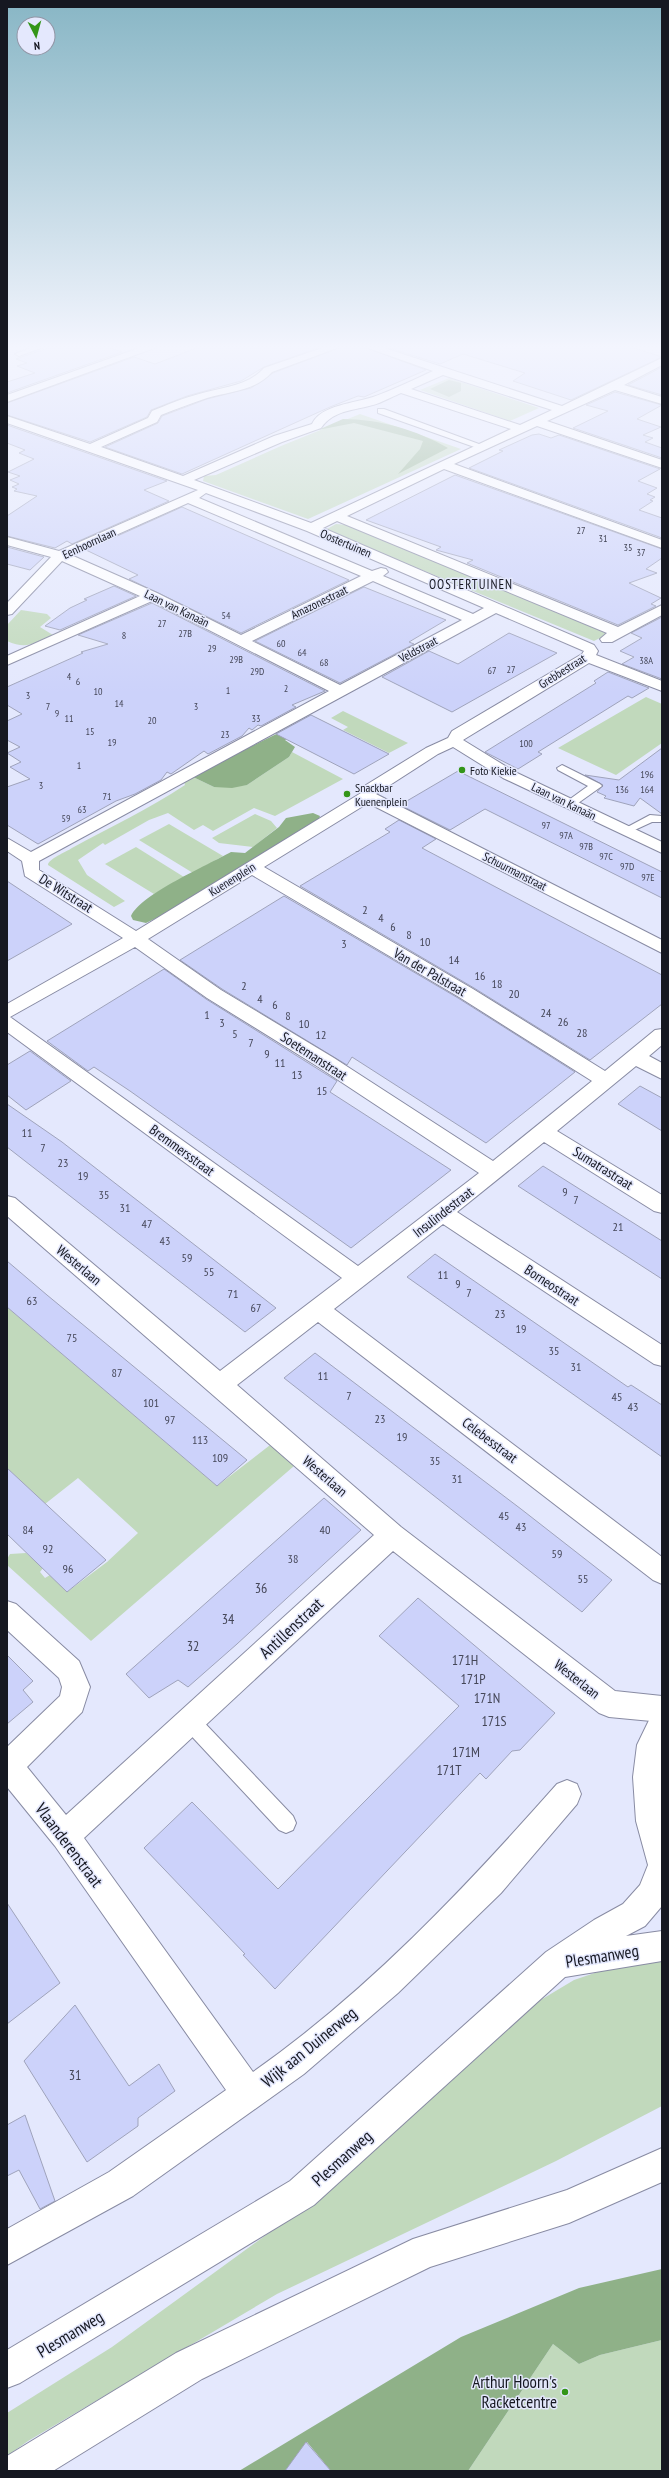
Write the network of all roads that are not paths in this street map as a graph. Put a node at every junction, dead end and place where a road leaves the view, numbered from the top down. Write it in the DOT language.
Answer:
graph roads {
  1 [pos="135,463"];
  2 [pos="223,463"];
  3 [pos="449,463"];
  4 [pos="444,465"];
  5 [pos="183,480"];
  6 [pos="209,489"];
  7 [pos="188,498"];
  8 [pos="337,516"];
  9 [pos="312,528"];
  10 [pos="7,541"];
  11 [pos="662,544"];
  12 [pos="60,555"];
  13 [pos="396,564"];
  14 [pos="372,577"];
  15 [pos="152,596"];
  16 [pos="496,607"];
  17 [pos="662,609"];
  18 [pos="7,611"];
  19 [pos="473,619"];
  20 [pos="619,633"];
  21 [pos="242,640"];
  22 [pos="589,652"];
  23 [pos="9,658"];
  24 [pos="662,686"];
  25 [pos="340,691"];
  26 [pos="456,738"];
  27 [pos="562,768"];
  28 [pos="367,796"];
  29 [pos="570,804"];
  30 [pos="662,818"];
  31 [pos="626,831"];
  32 [pos="7,843"];
  33 [pos="662,848"];
  34 [pos="30,859"];
  35 [pos="251,867"];
  36 [pos="135,939"];
  37 [pos="662,947"];
  38 [pos="7,1012"];
  39 [pos="7,1023"];
  40 [pos="662,1035"];
  41 [pos="635,1057"];
  42 [pos="662,1072"];
  43 [pos="606,1081"];
  44 [pos="543,1132"];
  45 [pos="493,1172"];
  46 [pos="7,1204"];
  47 [pos="662,1205"];
  48 [pos="442,1213"];
  49 [pos="358,1278"];
  50 [pos="318,1308"];
  51 [pos="662,1357"];
  52 [pos="220,1385"];
  53 [pos="392,1534"];
  54 [pos="662,1572"];
  55 [pos="7,1613"];
  56 [pos="662,1709"];
  57 [pos="190,1721"];
  58 [pos="662,1723"];
  59 [pos="7,1766"];
  60 [pos="568,1794"];
  61 [pos="286,1823"];
  62 [pos="65,1836"];
  63 [pos="662,1863"];
  64 [pos="662,1867"];
  65 [pos="662,1946"];
  66 [pos="557,1963"];
  67 [pos="249,2094"];
  68 [pos="662,2165"];
  69 [pos="7,2248"];
  70 [pos="7,2370"];
  71 [pos="18,2471"];
  1 -- 5 [label="street, Oostertuinen"];
  2 -- 5 [label="street"];
  3 -- 4 [label="street"];
  4 -- 8 [label="street"];
  4 -- 11 [label="street"];
  5 -- 6 [label="street, Oostertuinen"];
  6 -- 7 [label="street, Eenhoornlaan"];
  6 -- 9 [label="street, Oostertuinen"];
  7 -- 12 [label="street, Eenhoornlaan"];
  7 -- 14 [label="street, Oostertuinen"];
  8 -- 9 [label="street"];
  8 -- 20 [label="street, Oostertuinen"];
  9 -- 13 [label="street, Oostertuinen"];
  10 -- 12 [label="street, Laan van Kanaän"];
  12 -- 15 [label="street, Laan van Kanaän"];
  12 -- 18 [label="street, Eenhoornlaan"];
  13 -- 14 [label="street, Amazonestraat"];
  13 -- 16 [label="street, Oostertuinen"];
  14 -- 19 [label="street, Oostertuinen"];
  14 -- 21 [label="street, Amazonestraat"];
  15 -- 21 [label="street, Laan van Kanaän"];
  15 -- 23 [label="street"];
  16 -- 19 [label="street, Veldstraat"];
  16 -- 22 [label="street, Oostertuinen"];
  17 -- 20 [label="street, Grebbestraat"];
  19 -- 25 [label="street, Veldstraat"];
  20 -- 22 [label="street, Grebbestraat"];
  21 -- 25 [label="street, Laan van Kanaän"];
  22 -- 24 [label="street, Oostertuinen"];
  22 -- 26 [label="street, Grebbestraat"];
  25 -- 34 [label="street"];
  26 -- 28 [label="street, Kuenenplein"];
  26 -- 29 [label="street, Laan van Kanaän"];
  27 -- 29 [label="lane"];
  28 -- 35 [label="street, Kuenenplein"];
  28 -- 37 [label="street, Schuurmanstraat"];
  29 -- 31 [label="street, Laan van Kanaän"];
  30 -- 31 [label="lane"];
  31 -- 33 [label="street, Laan van Kanaän"];
  32 -- 34 [label="street, De Witstraat"];
  34 -- 36 [label="street, De Witstraat"];
  35 -- 36 [label="street, Kuenenplein"];
  35 -- 43 [label="street, Van der Palstraat"];
  36 -- 38 [label="street, Kuenenplein"];
  36 -- 45 [label="street, Soetemanstraat"];
  39 -- 49 [label="street, Bremmersstraat"];
  40 -- 41 [label="street, Insulindestraat"];
  41 -- 42 [label="street"];
  41 -- 43 [label="street, Insulindestraat"];
  43 -- 44 [label="street, Insulindestraat"];
  44 -- 45 [label="street, Insulindestraat"];
  44 -- 47 [label="street, Sumatrastraat"];
  45 -- 48 [label="street, Insulindestraat"];
  46 -- 52 [label="street, Westerlaan"];
  48 -- 49 [label="street, Insulindestraat"];
  48 -- 51 [label="street, Borneostraat"];
  49 -- 50 [label="street, Insulindestraat"];
  50 -- 52 [label="street, Insulindestraat"];
  50 -- 54 [label="street, Celebesstraat"];
  52 -- 53 [label="street, Westerlaan"];
  53 -- 56 [label="street, Westerlaan"];
  53 -- 57 [label="street, Antillenstraat"];
  55 -- 59 [label="street, Vlaanderenstraat"];
  57 -- 61 [label="lane"];
  57 -- 62 [label="street, Antillenstraat"];
  58 -- 63 [label="street"];
  59 -- 62 [label="street, Vlaanderenstraat"];
  60 -- 67 [label="street, Wijk aan Duinerweg"];
  62 -- 67 [label="street, Vlaanderenstraat"];
  64 -- 66 [label="street"];
  65 -- 66 [label="street, Plesmanweg"];
  66 -- 70 [label="street, Plesmanweg"];
  67 -- 69 [label="street, Wijk aan Duinerweg"];
  68 -- 71 [label="street"];
}
